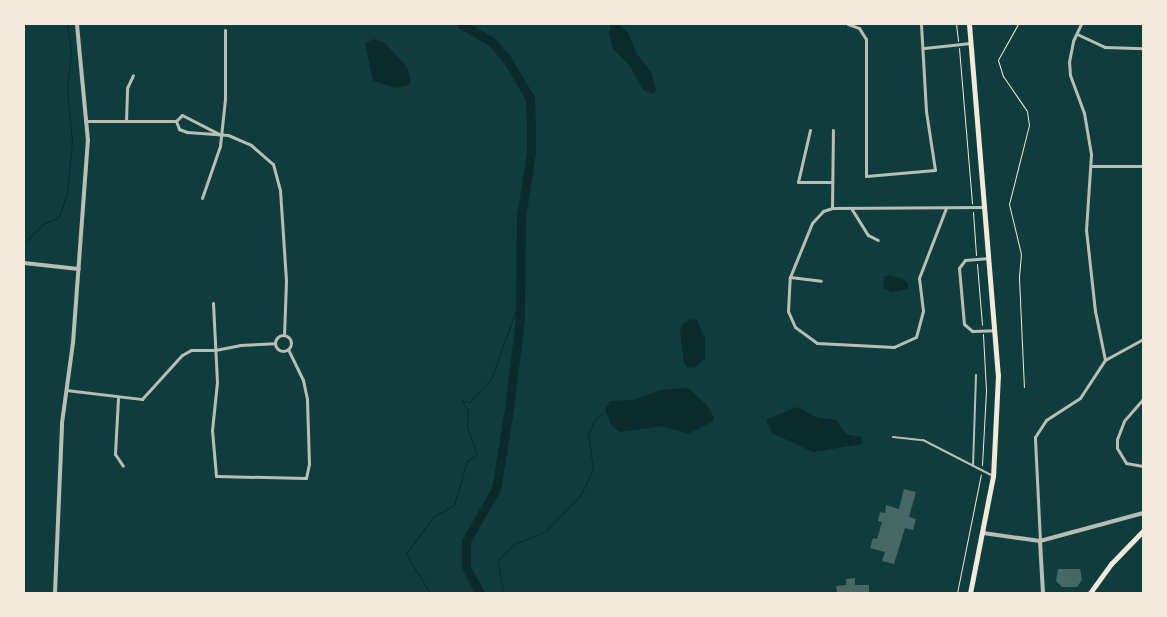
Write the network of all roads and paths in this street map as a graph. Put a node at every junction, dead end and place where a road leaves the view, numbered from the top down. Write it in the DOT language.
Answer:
graph roads {
  1 [pos="77,24"];
  2 [pos="848,24"];
  3 [pos="921,24"];
  4 [pos="956,24"];
  5 [pos="969,24"];
  6 [pos="1018,24"];
  7 [pos="1081,24"];
  8 [pos="224,30"];
  9 [pos="1077,34"];
  10 [pos="970,44"];
  11 [pos="958,45"];
  12 [pos="924,48"];
  13 [pos="1143,48"];
  14 [pos="133,75"];
  15 [pos="84,121"];
  16 [pos="126,121"];
  17 [pos="176,121"];
  18 [pos="810,130"];
  19 [pos="833,130"];
  20 [pos="221,135"];
  21 [pos="1092,166"];
  22 [pos="1143,166"];
  23 [pos="832,182"];
  24 [pos="202,198"];
  25 [pos="972,207"];
  26 [pos="985,207"];
  27 [pos="832,208"];
  28 [pos="851,208"];
  29 [pos="946,208"];
  30 [pos="878,240"];
  31 [pos="990,258"];
  32 [pos="977,260"];
  33 [pos="24,263"];
  34 [pos="79,269"];
  35 [pos="790,277"];
  36 [pos="821,282"];
  37 [pos="213,304"];
  38 [pos="983,330"];
  39 [pos="996,330"];
  40 [pos="284,335"];
  41 [pos="1143,339"];
  42 [pos="275,343"];
  43 [pos="288,349"];
  44 [pos="215,350"];
  45 [pos="1105,360"];
  46 [pos="976,375"];
  47 [pos="1024,386"];
  48 [pos="66,390"];
  49 [pos="118,398"];
  50 [pos="1143,399"];
  51 [pos="893,437"];
  52 [pos="122,466"];
  53 [pos="973,466"];
  54 [pos="1143,466"];
  55 [pos="981,470"];
  56 [pos="993,476"];
  57 [pos="1143,513"];
  58 [pos="1143,531"];
  59 [pos="983,533"];
  60 [pos="1040,542"];
  61 [pos="55,593"];
  62 [pos="957,593"];
  63 [pos="970,593"];
  64 [pos="1043,593"];
  65 [pos="1090,593"];
  1 -- 15 [label="street"];
  2 -- 12 [label="street"];
  3 -- 12 [label="street"];
  4 -- 11 [label="path"];
  5 -- 10 [label="highway"];
  6 -- 47 [label="path"];
  7 -- 9 [label="street"];
  8 -- 20 [label="street"];
  9 -- 13 [label="street"];
  9 -- 21 [label="street"];
  10 -- 11 [label="street"];
  10 -- 26 [label="highway"];
  11 -- 12 [label="street"];
  11 -- 25 [label="path"];
  14 -- 16 [label="street"];
  15 -- 16 [label="street"];
  15 -- 34 [label="street"];
  16 -- 17 [label="street"];
  17 -- 20 [label="street"];
  17 -- 20 [label="street"];
  18 -- 23 [label="street"];
  19 -- 23 [label="street"];
  20 -- 24 [label="street"];
  20 -- 40 [label="street"];
  21 -- 22 [label="street"];
  21 -- 45 [label="street"];
  23 -- 27 [label="street"];
  25 -- 26 [label="street"];
  25 -- 29 [label="street"];
  25 -- 32 [label="path"];
  26 -- 31 [label="highway"];
  27 -- 28 [label="street"];
  27 -- 35 [label="street"];
  28 -- 29 [label="street"];
  28 -- 30 [label="street"];
  29 -- 35 [label="street"];
  31 -- 32 [label="street"];
  31 -- 39 [label="highway"];
  32 -- 38 [label="path"];
  32 -- 38 [label="street"];
  33 -- 34 [label="street"];
  34 -- 48 [label="street"];
  35 -- 36 [label="street"];
  37 -- 44 [label="street"];
  38 -- 39 [label="street"];
  38 -- 55 [label="path"];
  39 -- 56 [label="highway"];
  40 -- 42 [label="street"];
  40 -- 43 [label="street"];
  41 -- 45 [label="street"];
  42 -- 43 [label="street"];
  42 -- 44 [label="street"];
  43 -- 44 [label="street"];
  44 -- 49 [label="street"];
  45 -- 60 [label="street"];
  46 -- 53 [label="lane"];
  48 -- 49 [label="street"];
  48 -- 61 [label="street"];
  49 -- 52 [label="street"];
  50 -- 54 [label="street"];
  51 -- 53 [label="lane"];
  53 -- 55 [label="lane"];
  55 -- 56 [label="lane"];
  55 -- 62 [label="path"];
  56 -- 59 [label="highway"];
  57 -- 60 [label="street"];
  58 -- 65 [label="main road"];
  59 -- 60 [label="street"];
  59 -- 63 [label="highway"];
  60 -- 64 [label="street"];
}
